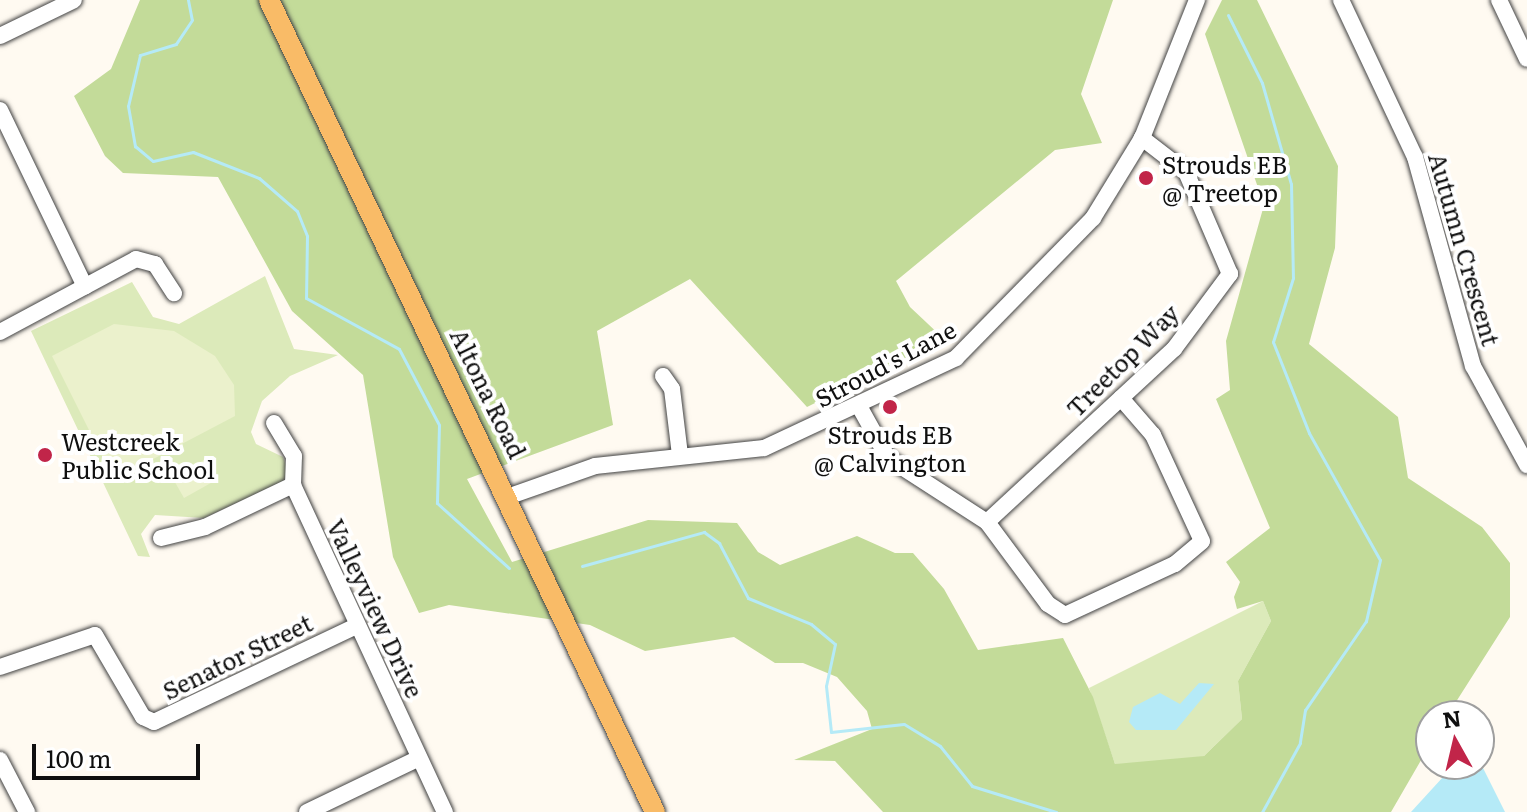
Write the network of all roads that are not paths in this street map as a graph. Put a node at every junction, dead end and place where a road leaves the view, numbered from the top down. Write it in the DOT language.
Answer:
graph roads {
  1 [pos="74,0"];
  2 [pos="269,0"];
  3 [pos="1197,0"];
  4 [pos="1341,0"];
  5 [pos="1499,0"];
  6 [pos="0,36"];
  7 [pos="1527,59"];
  8 [pos="0,110"];
  9 [pos="1142,138"];
  10 [pos="85,287"];
  11 [pos="174,293"];
  12 [pos="0,332"];
  13 [pos="663,376"];
  14 [pos="1121,398"];
  15 [pos="859,406"];
  16 [pos="274,423"];
  17 [pos="680,455"];
  18 [pos="1527,465"];
  19 [pos="293,485"];
  20 [pos="510,496"];
  21 [pos="987,522"];
  22 [pos="161,538"];
  23 [pos="356,626"];
  24 [pos="0,667"];
  25 [pos="419,758"];
  26 [pos="0,760"];
  27 [pos="649,810"];
  28 [pos="27,812"];
  29 [pos="307,812"];
  30 [pos="445,812"];
  1 -- 6 [label="street"];
  2 -- 20 [label="main road, Altona Road"];
  3 -- 9 [label="street, Stroud's Lane"];
  4 -- 18 [label="street, Autumn Crescent"];
  5 -- 7 [label="street"];
  8 -- 10 [label="street"];
  9 -- 14 [label="street, Treetop Way"];
  9 -- 15 [label="street, Stroud's Lane"];
  10 -- 11 [label="street"];
  10 -- 12 [label="street"];
  13 -- 17 [label="street"];
  14 -- 21 [label="street, Treetop Way"];
  14 -- 21 [label="street"];
  15 -- 17 [label="street, Stroud's Lane"];
  15 -- 21 [label="street"];
  16 -- 19 [label="street, Valleyview Drive"];
  17 -- 20 [label="street, Stroud's Lane"];
  19 -- 22 [label="street"];
  19 -- 23 [label="street, Valleyview Drive"];
  20 -- 27 [label="main road, Altona Road"];
  23 -- 24 [label="street, Senator Street"];
  23 -- 25 [label="street, Valleyview Drive"];
  25 -- 29 [label="street"];
  25 -- 30 [label="street, Valleyview Drive"];
  26 -- 28 [label="street"];
}
